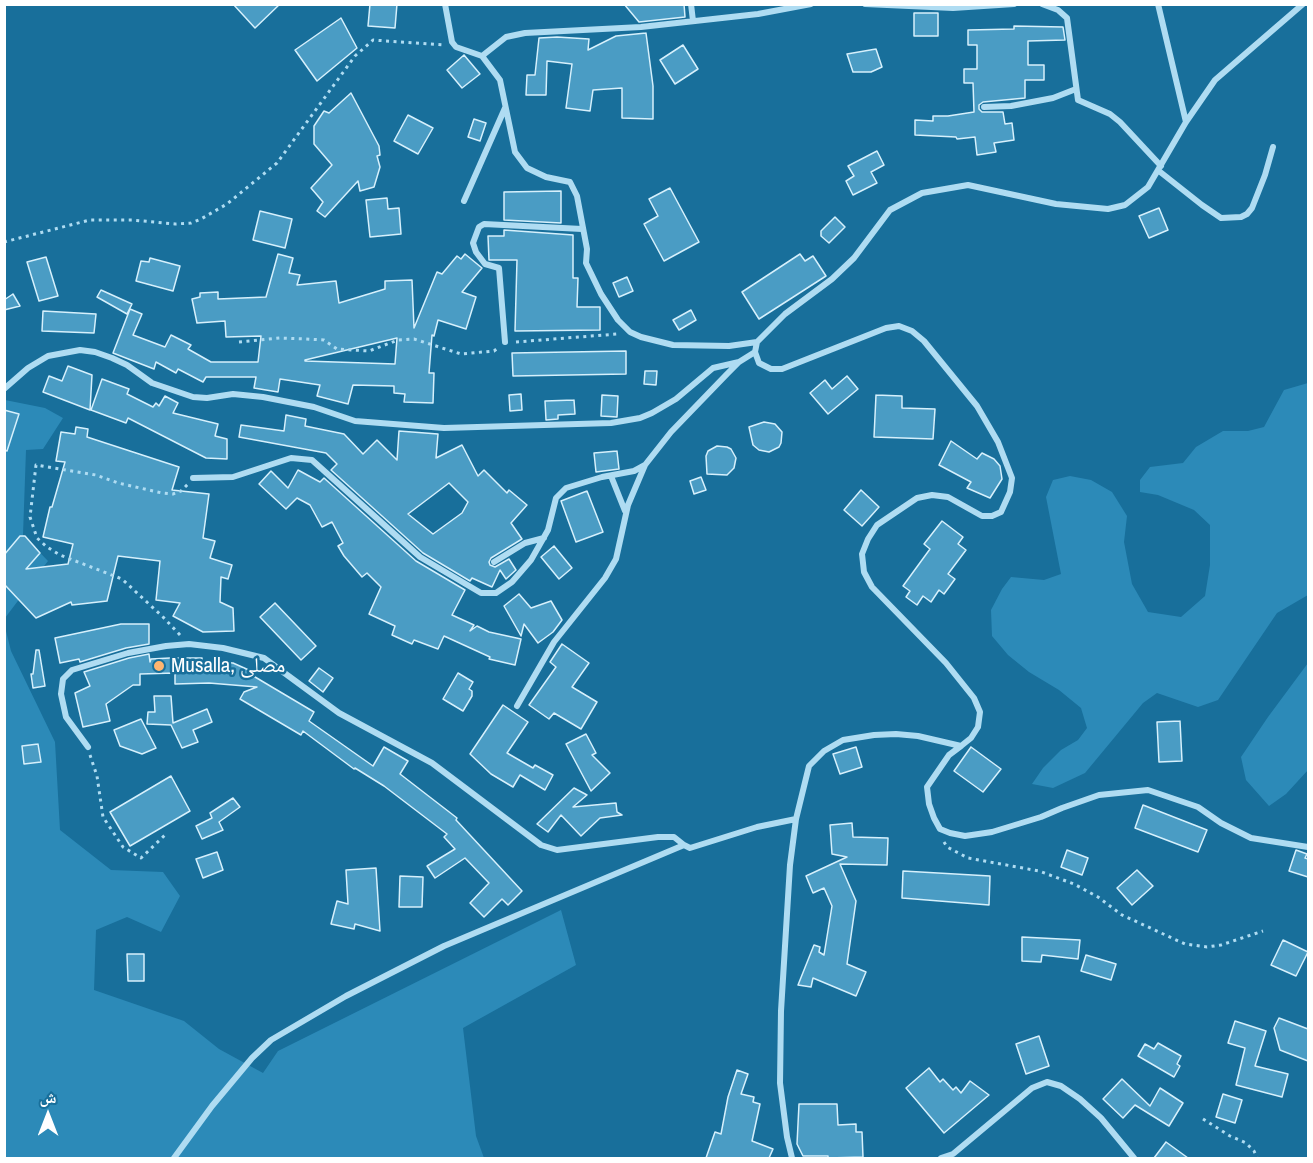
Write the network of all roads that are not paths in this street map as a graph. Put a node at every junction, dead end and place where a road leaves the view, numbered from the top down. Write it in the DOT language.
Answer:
graph roads {
  1 [pos="445,4"];
  2 [pos="691,4"];
  3 [pos="811,4"];
  4 [pos="865,4"];
  5 [pos="1014,4"];
  6 [pos="1042,4"];
  7 [pos="1158,4"];
  8 [pos="1303,4"];
  9 [pos="693,21"];
  10 [pos="482,56"];
  11 [pos="1076,89"];
  12 [pos="984,107"];
  13 [pos="506,108"];
  14 [pos="1186,122"];
  15 [pos="1273,147"];
  16 [pos="1160,169"];
  17 [pos="464,201"];
  18 [pos="582,229"];
  19 [pos="505,342"];
  20 [pos="758,342"];
  21 [pos="755,352"];
  22 [pos="739,362"];
  23 [pos="4,389"];
  24 [pos="645,465"];
  25 [pos="611,476"];
  26 [pos="193,478"];
  27 [pos="626,513"];
  28 [pos="544,537"];
  29 [pos="494,562"];
  30 [pos="517,706"];
  31 [pos="961,746"];
  32 [pos="88,747"];
  33 [pos="796,819"];
  34 [pos="684,845"];
  35 [pos="1308,847"];
  36 [pos="174,1158"];
  37 [pos="792,1158"];
  38 [pos="941,1158"];
  39 [pos="1134,1158"];
  1 -- 10 [label="street"];
  2 -- 9 [label="street"];
  3 -- 9 [label="street"];
  4 -- 5 [label="street"];
  6 -- 11 [label="street"];
  7 -- 14 [label="street"];
  8 -- 14 [label="street"];
  9 -- 10 [label="street"];
  10 -- 13 [label="street"];
  11 -- 12 [label="street"];
  11 -- 16 [label="street"];
  13 -- 17 [label="street"];
  13 -- 18 [label="street"];
  14 -- 16 [label="street"];
  15 -- 16 [label="street"];
  16 -- 20 [label="street"];
  18 -- 19 [label="street"];
  18 -- 20 [label="street"];
  20 -- 21 [label="street"];
  21 -- 22 [label="street"];
  21 -- 31 [label="street"];
  22 -- 23 [label="street"];
  22 -- 24 [label="street"];
  24 -- 25 [label="street"];
  24 -- 27 [label="street"];
  25 -- 27 [label="street"];
  25 -- 28 [label="street"];
  26 -- 28 [label="street"];
  27 -- 30 [label="street"];
  28 -- 29 [label="street"];
  31 -- 33 [label="street"];
  31 -- 35 [label="street"];
  32 -- 34 [label="street"];
  33 -- 34 [label="street"];
  33 -- 37 [label="street"];
  34 -- 36 [label="street"];
  38 -- 39 [label="street"];
}
